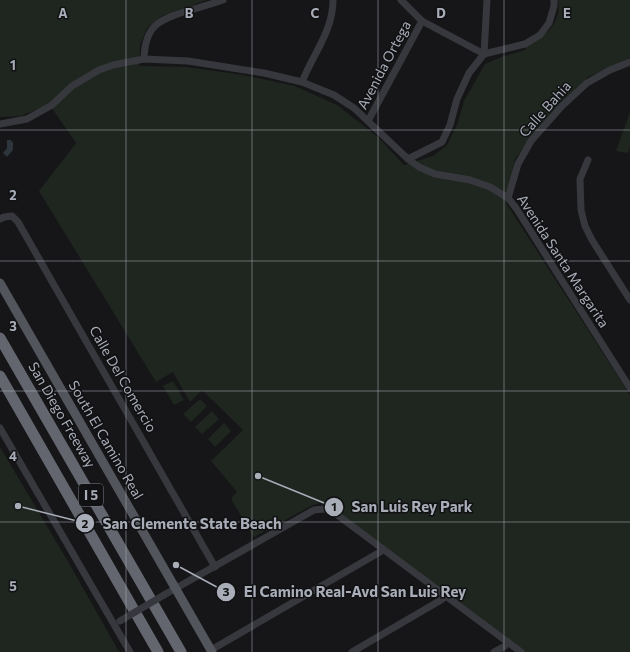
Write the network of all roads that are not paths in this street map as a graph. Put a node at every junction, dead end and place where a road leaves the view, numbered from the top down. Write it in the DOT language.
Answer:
graph roads {
  1 [pos="223,0"];
  2 [pos="333,0"];
  3 [pos="401,0"];
  4 [pos="487,0"];
  5 [pos="554,0"];
  6 [pos="422,21"];
  7 [pos="484,54"];
  8 [pos="144,59"];
  9 [pos="630,62"];
  10 [pos="302,82"];
  11 [pos="368,120"];
  12 [pos="0,124"];
  13 [pos="408,158"];
  14 [pos="588,160"];
  15 [pos="508,198"];
  16 [pos="0,219"];
  17 [pos="0,283"];
  18 [pos="630,300"];
  19 [pos="0,338"];
  20 [pos="0,376"];
  21 [pos="630,388"];
  22 [pos="0,428"];
  23 [pos="383,549"];
  24 [pos="215,567"];
  25 [pos="176,589"];
  26 [pos="446,596"];
  27 [pos="113,624"];
  28 [pos="508,642"];
  29 [pos="212,651"];
  30 [pos="130,652"];
  31 [pos="158,652"];
  32 [pos="181,652"];
  33 [pos="352,652"];
  34 [pos="494,652"];
  35 [pos="521,652"];
  1 -- 8 [label="street"];
  2 -- 10 [label="street"];
  3 -- 6 [label="street"];
  4 -- 7 [label="street"];
  5 -- 7 [label="street"];
  6 -- 7 [label="street"];
  6 -- 11 [label="street, Avenida Ortega"];
  7 -- 13 [label="street"];
  8 -- 10 [label="street, Avenida Santa Margarita"];
  8 -- 12 [label="street, Avenida Santa Margarita"];
  9 -- 15 [label="street, Calle Bahia"];
  10 -- 11 [label="street, Avenida Santa Margarita"];
  11 -- 13 [label="street, Avenida Santa Margarita"];
  13 -- 15 [label="street, Avenida Santa Margarita"];
  14 -- 18 [label="street"];
  15 -- 21 [label="street, Avenida Santa Margarita"];
  16 -- 24 [label="street, Calle Del Comercio"];
  17 -- 25 [label="main road, South El Camino Real"];
  19 -- 32 [label="highway, San Diego Freeway / I 5"];
  20 -- 31 [label="highway, I 5"];
  22 -- 27 [label="street"];
  23 -- 24 [label="street"];
  23 -- 26 [label="street"];
  23 -- 29 [label="street"];
  24 -- 25 [label="street"];
  25 -- 27 [label="street, bridge"];
  25 -- 29 [label="main road, South El Camino Real"];
  26 -- 28 [label="street"];
  26 -- 33 [label="street"];
  27 -- 30 [label="street"];
  28 -- 34 [label="street"];
  28 -- 35 [label="street"];
}
